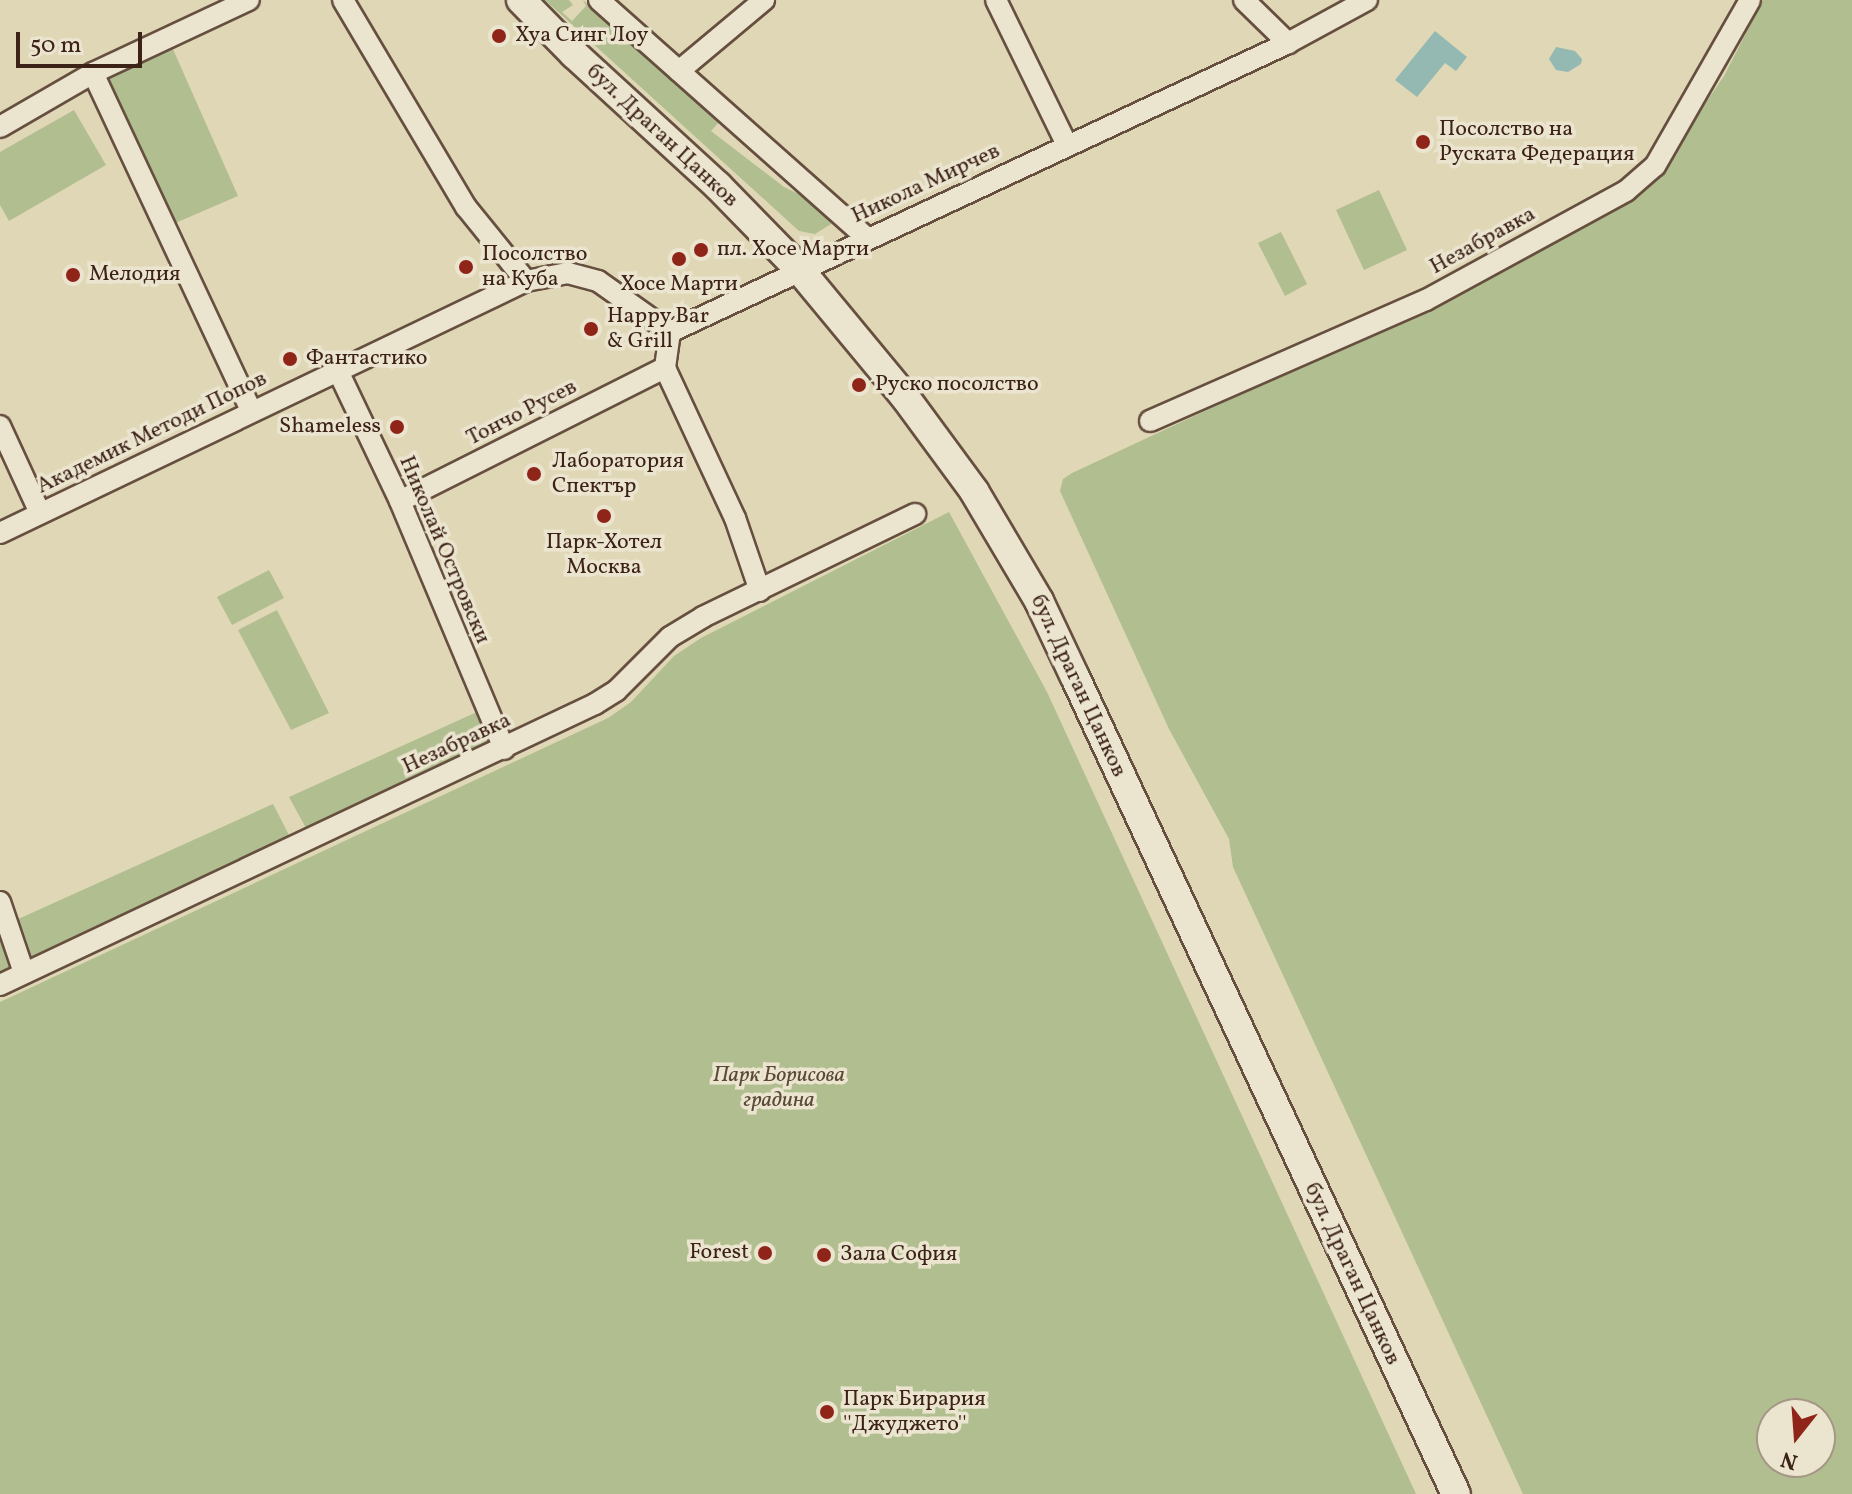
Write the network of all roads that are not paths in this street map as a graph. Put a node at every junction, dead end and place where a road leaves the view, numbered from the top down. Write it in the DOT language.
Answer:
graph roads {
  1 [pos="249,0"];
  2 [pos="343,0"];
  3 [pos="521,0"];
  4 [pos="599,0"];
  5 [pos="764,0"];
  6 [pos="996,0"];
  7 [pos="1244,0"];
  8 [pos="1367,0"];
  9 [pos="1750,0"];
  10 [pos="1288,43"];
  11 [pos="679,71"];
  12 [pos="93,73"];
  13 [pos="0,127"];
  14 [pos="1067,145"];
  15 [pos="867,238"];
  16 [pos="799,269"];
  17 [pos="526,281"];
  18 [pos="670,332"];
  19 [pos="665,368"];
  20 [pos="338,371"];
  21 [pos="252,412"];
  22 [pos="1150,421"];
  23 [pos="0,426"];
  24 [pos="400,501"];
  25 [pos="40,513"];
  26 [pos="915,514"];
  27 [pos="0,533"];
  28 [pos="760,591"];
  29 [pos="504,749"];
  30 [pos="0,902"];
  31 [pos="24,973"];
  32 [pos="0,985"];
  33 [pos="1456,1494"];
  1 -- 12 [label="street"];
  2 -- 17 [label="street"];
  3 -- 16 [label="main road, бул. Драган Цанков"];
  4 -- 11 [label="street"];
  5 -- 11 [label="street"];
  6 -- 14 [label="street"];
  7 -- 10 [label="street"];
  8 -- 10 [label="street, Никола Мирчев"];
  9 -- 22 [label="street, Незабравка"];
  10 -- 14 [label="street, Никола Мирчев"];
  11 -- 15 [label="street"];
  12 -- 13 [label="street"];
  12 -- 21 [label="street"];
  14 -- 15 [label="street, Никола Мирчев"];
  15 -- 16 [label="street, Никола Мирчев"];
  16 -- 18 [label="street, Никола Мирчев"];
  16 -- 33 [label="main road, бул. Драган Цанков"];
  17 -- 18 [label="street, Академик Методи Попов"];
  17 -- 20 [label="street, Академик Методи Попов"];
  18 -- 19 [label="street"];
  19 -- 24 [label="street, Тончо Русев"];
  19 -- 28 [label="street"];
  20 -- 21 [label="street, Академик Методи Попов"];
  20 -- 24 [label="street, Николай Островски"];
  21 -- 25 [label="street, Академик Методи Попов"];
  23 -- 25 [label="street"];
  24 -- 29 [label="street, Николай Островски"];
  25 -- 27 [label="street, Академик Методи Попов"];
  26 -- 28 [label="street, Незабравка"];
  28 -- 29 [label="street, Незабравка"];
  29 -- 31 [label="street, Незабравка"];
  30 -- 31 [label="street"];
  31 -- 32 [label="street, Незабравка"];
}
